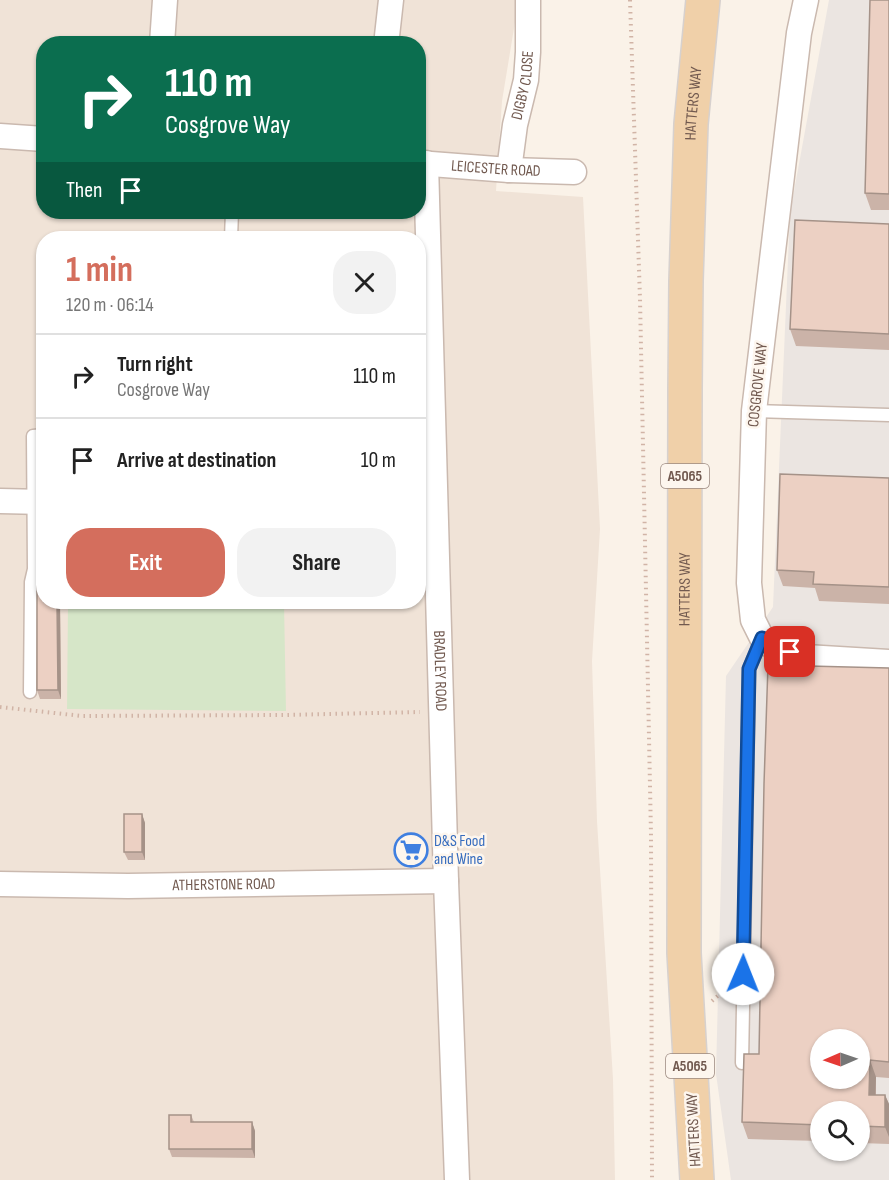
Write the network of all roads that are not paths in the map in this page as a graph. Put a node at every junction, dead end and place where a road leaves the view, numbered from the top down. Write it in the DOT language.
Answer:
graph roads {
  1 [pos="165,0"];
  2 [pos="391,0"];
  3 [pos="528,0"];
  4 [pos="703,0"];
  5 [pos="806,0"];
  6 [pos="163,36"];
  7 [pos="387,36"];
  8 [pos="0,136"];
  9 [pos="36,138"];
  10 [pos="426,163"];
  11 [pos="509,170"];
  12 [pos="574,172"];
  13 [pos="426,273"];
  14 [pos="754,411"];
  15 [pos="889,415"];
  16 [pos="36,436"];
  17 [pos="36,476"];
  18 [pos="0,501"];
  19 [pos="36,502"];
  20 [pos="36,536"];
  21 [pos="762,638"];
  22 [pos="889,662"];
  23 [pos="30,692"];
  24 [pos="446,881"];
  25 [pos="0,884"];
  26 [pos="742,1062"];
  27 [pos="458,1180"];
  28 [pos="697,1180"];
  1 -- 6 [label="street"];
  2 -- 7 [label="street"];
  3 -- 11 [label="street, DIGBY CLOSE"];
  4 -- 28 [label="main road, HATTERS WAY / A5065"];
  5 -- 14 [label="street, COSGROVE WAY"];
  8 -- 9 [label="street"];
  10 -- 11 [label="street, LEICESTER ROAD"];
  11 -- 12 [label="street, LEICESTER ROAD"];
  13 -- 24 [label="street, BRADLEY ROAD"];
  14 -- 15 [label="lane"];
  14 -- 21 [label="street, COSGROVE WAY"];
  16 -- 17 [label="lane"];
  18 -- 19 [label="street"];
  20 -- 23 [label="lane"];
  21 -- 22 [label="street"];
  21 -- 26 [label="lane"];
  24 -- 25 [label="street, ATHERSTONE ROAD"];
  24 -- 27 [label="street, BRADLEY ROAD"];
}
